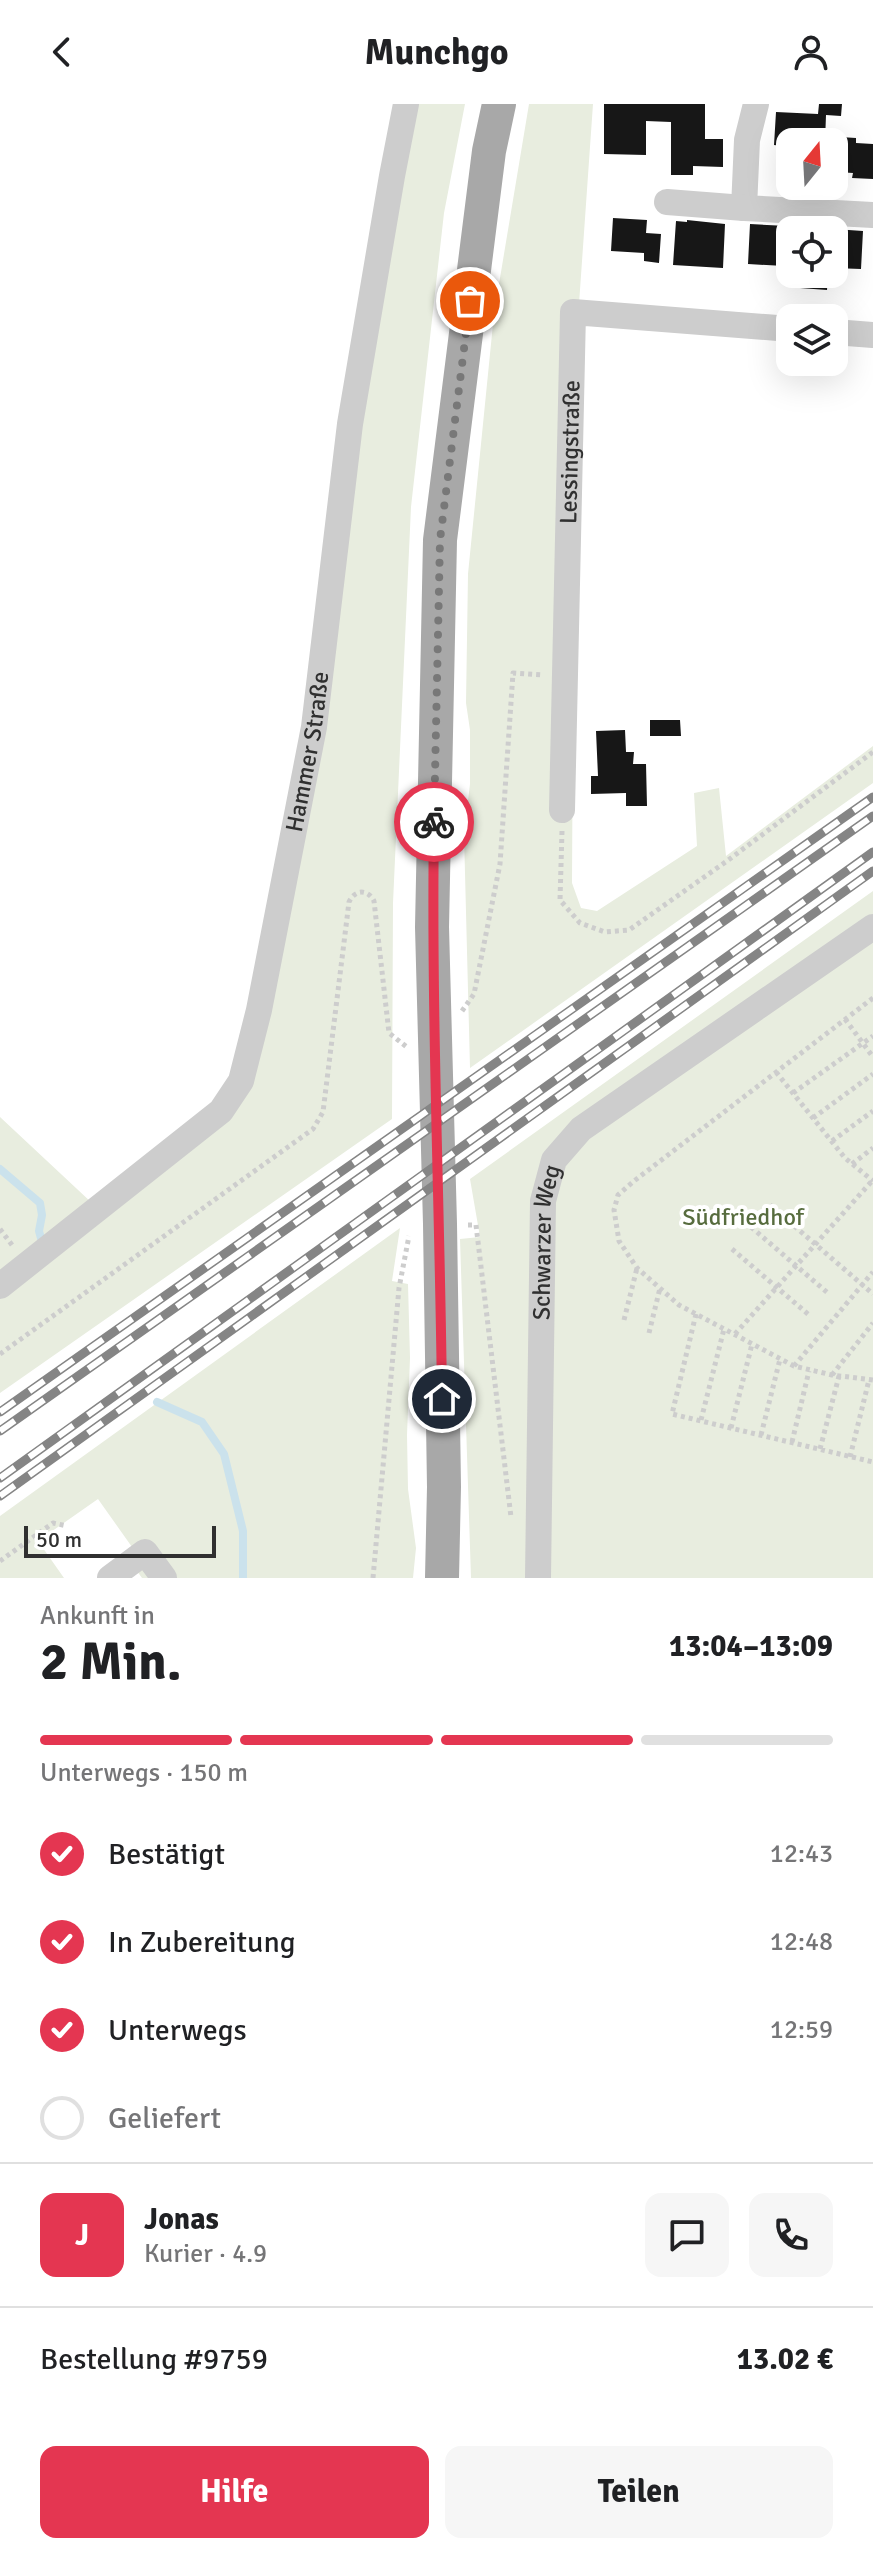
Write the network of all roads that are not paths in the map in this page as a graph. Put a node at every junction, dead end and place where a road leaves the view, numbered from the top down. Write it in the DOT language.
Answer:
graph roads {
  1 [pos="406,104"];
  2 [pos="499,104"];
  3 [pos="756,104"];
  4 [pos="667,202"];
  5 [pos="744,208"];
  6 [pos="873,215"];
  7 [pos="776,328"];
  8 [pos="848,333"];
  9 [pos="873,335"];
  10 [pos="562,810"];
  11 [pos="873,927"];
  12 [pos="0,1286"];
  13 [pos="110,1578"];
  14 [pos="164,1578"];
  15 [pos="442,1578"];
  16 [pos="538,1578"];
  1 -- 12 [label="street, Hammer Straße"];
  2 -- 15 [label="main road"];
  3 -- 5 [label="street"];
  4 -- 5 [label="street"];
  5 -- 6 [label="street"];
  7 -- 10 [label="street, Lessingstraße"];
  8 -- 9 [label="street"];
  11 -- 16 [label="street, Schwarzer Weg"];
  13 -- 14 [label="street"];
}
